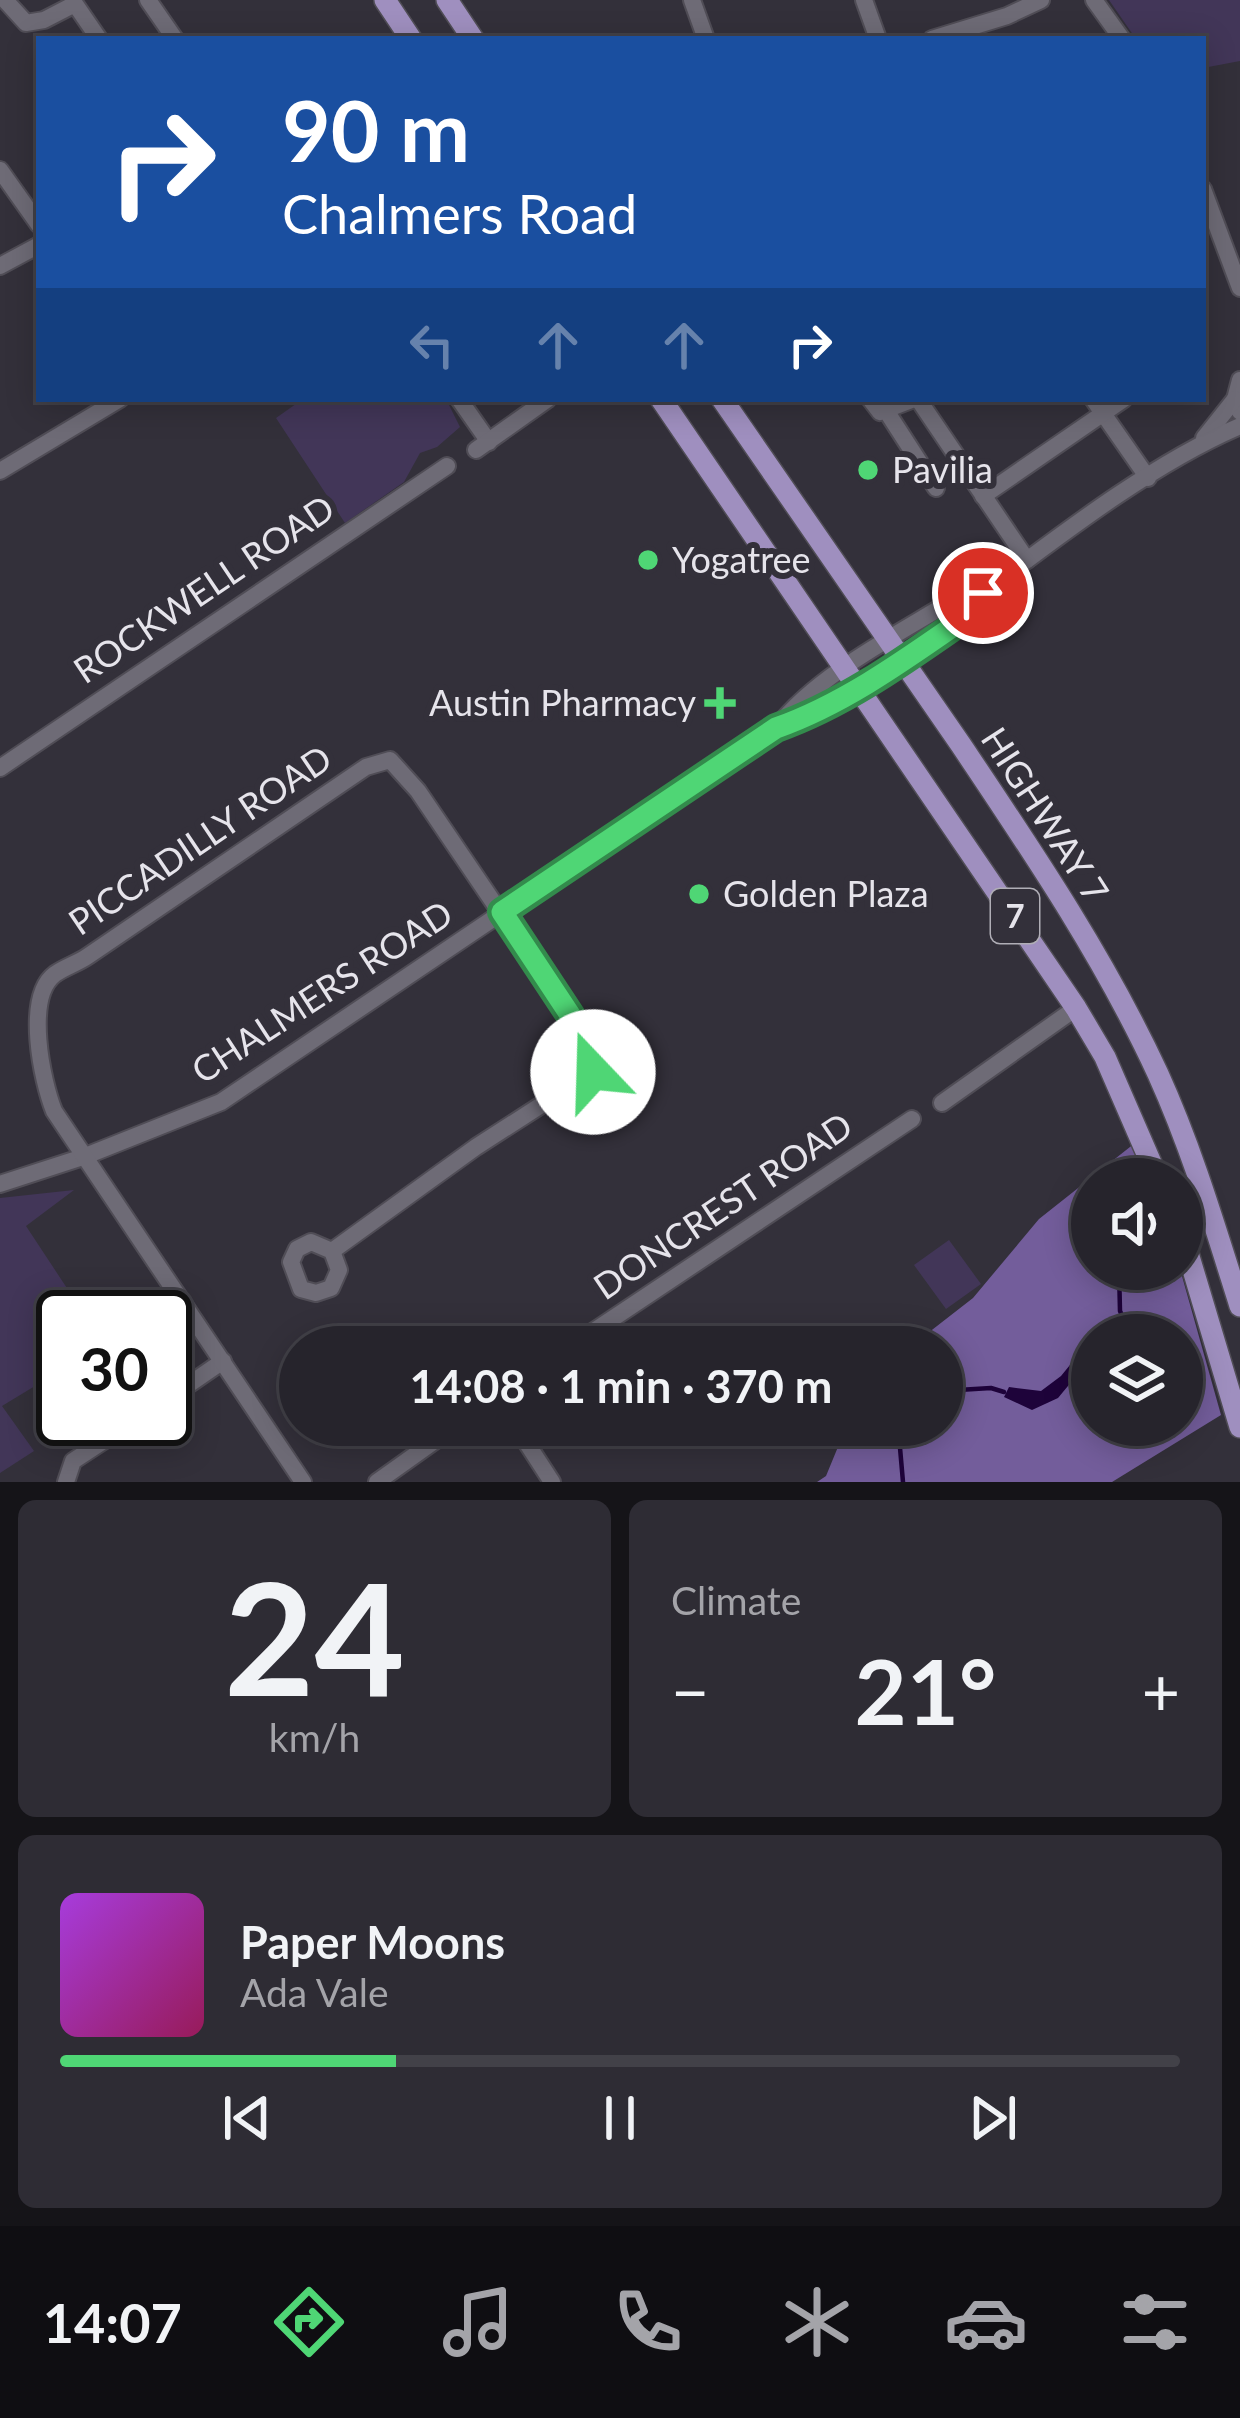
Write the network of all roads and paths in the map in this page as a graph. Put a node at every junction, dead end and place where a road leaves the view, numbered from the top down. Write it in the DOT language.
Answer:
graph roads {
  1 [pos="5,0"];
  2 [pos="148,0"];
  3 [pos="385,0"];
  4 [pos="447,0"];
  5 [pos="692,0"];
  6 [pos="864,0"];
  7 [pos="1041,0"];
  8 [pos="1094,0"];
  9 [pos="78,2"];
  10 [pos="97,36"];
  11 [pos="173,36"];
  12 [pos="409,36"];
  13 [pos="471,36"];
  14 [pos="705,36"];
  15 [pos="877,36"];
  16 [pos="942,36"];
  17 [pos="1120,36"];
  18 [pos="0,170"];
  19 [pos="1206,197"];
  20 [pos="36,221"];
  21 [pos="36,247"];
  22 [pos="0,266"];
  23 [pos="1240,288"];
  24 [pos="1240,380"];
  25 [pos="115,402"];
  26 [pos="461,402"];
  27 [pos="544,402"];
  28 [pos="663,402"];
  29 [pos="724,402"];
  30 [pos="872,402"];
  31 [pos="909,402"];
  32 [pos="918,402"];
  33 [pos="1098,406"];
  34 [pos="1238,406"];
  35 [pos="887,412"];
  36 [pos="1240,426"];
  37 [pos="1199,443"];
  38 [pos="447,466"];
  39 [pos="0,471"];
  40 [pos="1148,478"];
  41 [pos="936,488"];
  42 [pos="983,496"];
  43 [pos="1028,560"];
  44 [pos="897,650"];
  45 [pos="851,679"];
  46 [pos="0,768"];
  47 [pos="502,912"];
  48 [pos="1076,1008"];
  49 [pos="942,1103"];
  50 [pos="912,1119"];
  51 [pos="83,1157"];
  52 [pos="1149,1158"];
  53 [pos="0,1184"];
  54 [pos="332,1251"];
  55 [pos="1199,1290"];
  56 [pos="1240,1306"];
  57 [pos="602,1326"];
  58 [pos="223,1361"];
  59 [pos="192,1382"];
  60 [pos="1240,1427"];
  61 [pos="96,1446"];
  62 [pos="428,1446"];
  63 [pos="529,1446"];
  64 [pos="66,1482"];
  65 [pos="303,1482"];
  66 [pos="377,1482"];
  67 [pos="552,1482"];
  1 -- 9 [label="street"];
  2 -- 11 [label="street"];
  3 -- 12 [label="main road"];
  4 -- 13 [label="main road"];
  5 -- 14 [label="street"];
  6 -- 15 [label="street"];
  7 -- 16 [label="street"];
  8 -- 17 [label="street"];
  9 -- 10 [label="street"];
  18 -- 20 [label="street"];
  19 -- 23 [label="street"];
  21 -- 22 [label="street"];
  24 -- 34 [label="street"];
  25 -- 39 [label="street"];
  26 -- 27 [label="street"];
  28 -- 45 [label="main road, 7"];
  29 -- 44 [label="main road, HIGHWAY 7 / 7"];
  30 -- 35 [label="street"];
  31 -- 35 [label="street"];
  32 -- 42 [label="street"];
  33 -- 40 [label="street"];
  33 -- 42 [label="street"];
  34 -- 37 [label="street"];
  35 -- 41 [label="street"];
  36 -- 37 [label="street"];
  37 -- 40 [label="street, CHALMERS ROAD"];
  38 -- 46 [label="street, ROCKWELL ROAD"];
  40 -- 43 [label="street, CHALMERS ROAD"];
  42 -- 43 [label="street"];
  43 -- 44 [label="street, CHALMERS ROAD"];
  44 -- 45 [label="street, CHALMERS ROAD"];
  44 -- 56 [label="main road, HIGHWAY 7 / 7"];
  45 -- 47 [label="street, CHALMERS ROAD"];
  45 -- 48 [label="main road, 7"];
  47 -- 51 [label="street, CHALMERS ROAD"];
  47 -- 51 [label="street, PICCADILLY ROAD"];
  47 -- 54 [label="street, PICCADILLY ROAD"];
  48 -- 49 [label="street"];
  48 -- 52 [label="main road, 7"];
  50 -- 57 [label="street, DONCREST ROAD"];
  51 -- 53 [label="street, CHALMERS ROAD"];
  51 -- 58 [label="street, PICCADILLY ROAD"];
  55 -- 60 [label="main road"];
  58 -- 59 [label="street"];
  58 -- 65 [label="street, PICCADILLY ROAD"];
  61 -- 64 [label="street"];
  62 -- 66 [label="street"];
  63 -- 67 [label="street"];
}
